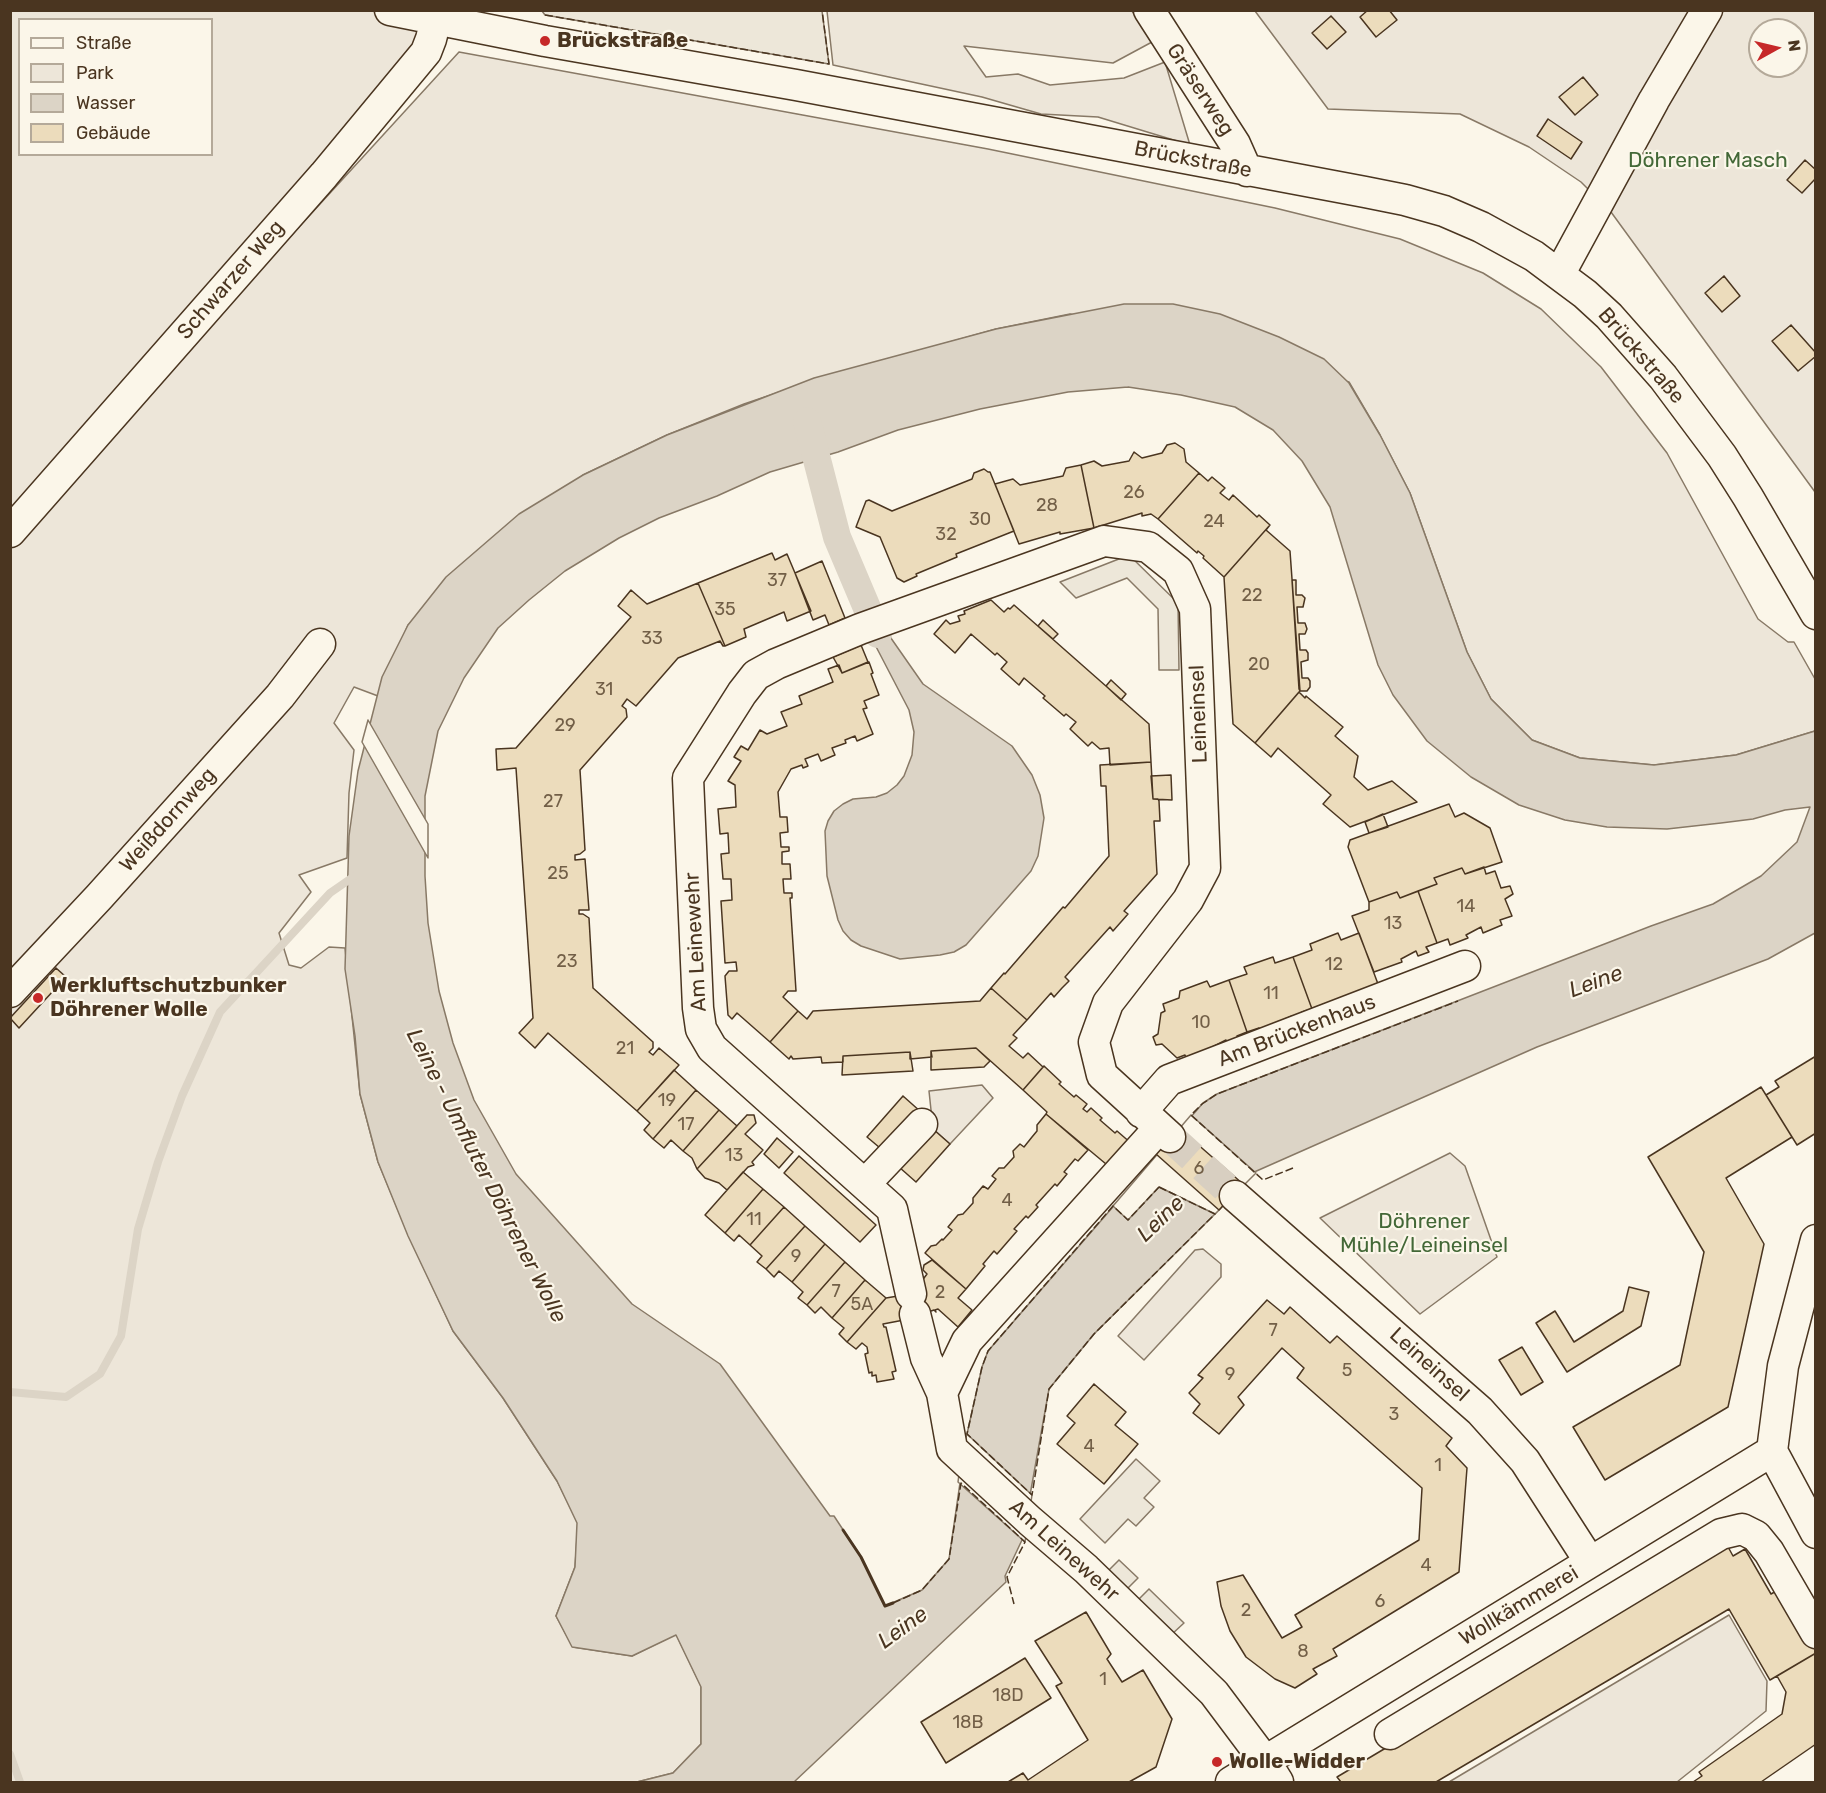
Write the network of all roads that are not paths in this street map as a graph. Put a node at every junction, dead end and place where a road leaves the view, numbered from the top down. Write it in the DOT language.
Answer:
graph roads {
  1 [pos="390,10"];
  2 [pos="1149,10"];
  3 [pos="1707,10"];
  4 [pos="436,19"];
  5 [pos="515,22"];
  6 [pos="1247,171"];
  7 [pos="1560,273"];
  8 [pos="10,532"];
  9 [pos="1815,614"];
  10 [pos="874,624"];
  11 [pos="320,644"];
  12 [pos="1465,966"];
  13 [pos="10,992"];
  14 [pos="922,1124"];
  15 [pos="1157,1125"];
  16 [pos="865,1184"];
  17 [pos="1235,1196"];
  18 [pos="1815,1240"];
  19 [pos="942,1393"];
  20 [pos="1772,1451"];
  21 [pos="1814,1529"];
  22 [pos="1769,1552"];
  23 [pos="1590,1562"];
  24 [pos="1815,1633"];
  25 [pos="1390,1734"];
  26 [pos="1271,1772"];
  27 [pos="1231,1782"];
  1 -- 4 [label="street, Brückstraße"];
  2 -- 6 [label="street, Gräserweg"];
  3 -- 7 [label="street"];
  4 -- 5 [label="street, Brückstraße"];
  4 -- 8 [label="street, Schwarzer Weg"];
  5 -- 6 [label="street, Brückstraße"];
  6 -- 7 [label="street, Brückstraße"];
  7 -- 9 [label="street, Brückstraße"];
  10 -- 15 [label="street, Leineinsel"];
  10 -- 16 [label="street, Am Leinewehr"];
  11 -- 13 [label="street, Weißdornweg"];
  12 -- 15 [label="street, Am Brückenhaus"];
  14 -- 16 [label="street"];
  15 -- 19 [label="street, Am Brückenhaus"];
  16 -- 19 [label="street, Am Leinewehr"];
  17 -- 23 [label="street, Leineinsel"];
  18 -- 20 [label="street"];
  19 -- 26 [label="street, Am Leinewehr"];
  20 -- 21 [label="street"];
  20 -- 23 [label="street, Wollkämmerei"];
  21 -- 22 [label="street"];
  22 -- 24 [label="street"];
  22 -- 25 [label="street"];
  23 -- 26 [label="street, Wollkämmerei"];
  26 -- 27 [label="street, Wollkämmerei"];
}
